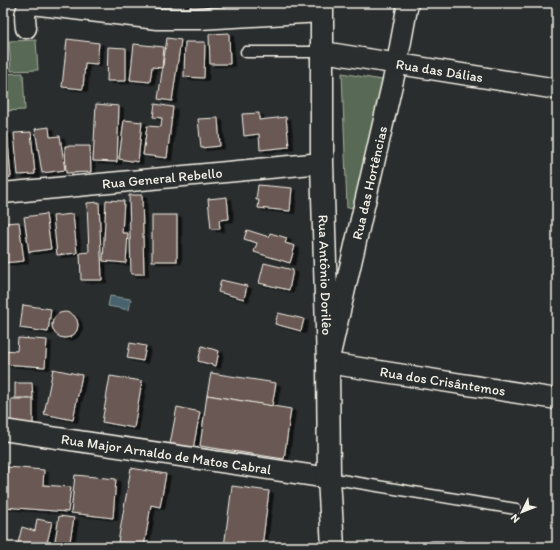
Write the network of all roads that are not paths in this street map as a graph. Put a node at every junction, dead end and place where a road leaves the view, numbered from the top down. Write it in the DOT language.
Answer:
graph roads {
  1 [pos="408,3"];
  2 [pos="322,8"];
  3 [pos="26,28"];
  4 [pos="246,52"];
  5 [pos="322,52"];
  6 [pos="397,63"];
  7 [pos="557,89"];
  8 [pos="322,163"];
  9 [pos="3,193"];
  10 [pos="328,363"];
  11 [pos="557,399"];
  12 [pos="3,430"];
  13 [pos="329,478"];
  14 [pos="516,510"];
  15 [pos="333,547"];
  16 [pos="432,547"];
  17 [pos="462,547"];
  1 -- 6 [label="street, Rua das Hortências"];
  2 -- 3 [label="street"];
  2 -- 5 [label="street, Rua Antônio Dorilêo"];
  4 -- 5 [label="lane"];
  5 -- 6 [label="street, Rua das Dálias"];
  5 -- 8 [label="street, Rua Antônio Dorilêo"];
  6 -- 7 [label="street, Rua das Dálias"];
  6 -- 10 [label="street, Rua das Hortências"];
  8 -- 9 [label="street, Rua General Rebello"];
  8 -- 10 [label="street, Rua Antônio Dorilêo"];
  10 -- 11 [label="street, Rua dos Crisântemos"];
  10 -- 13 [label="street, Rua Antônio Dorilêo"];
  12 -- 13 [label="street, Rua Major Arnaldo de Matos Cabral"];
  13 -- 14 [label="lane"];
  13 -- 15 [label="street, Rua Antônio Dorilêo"];
  16 -- 17 [label="lane"];
}
